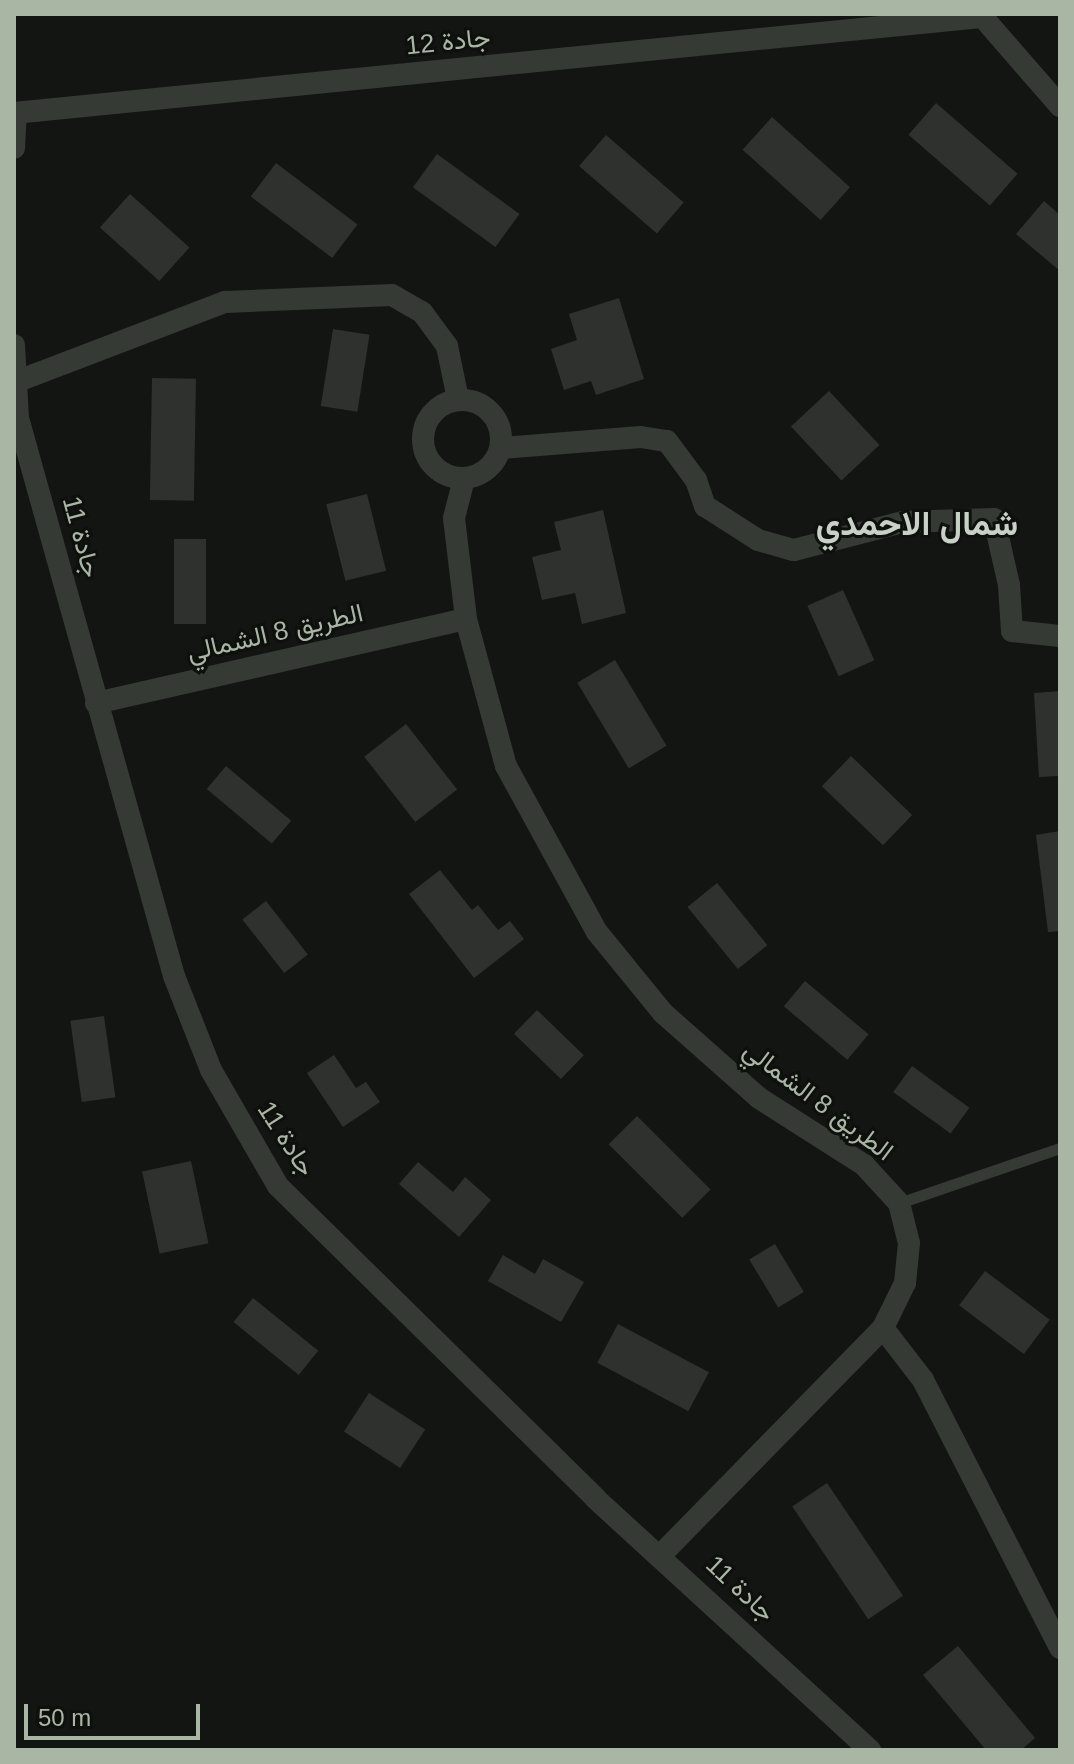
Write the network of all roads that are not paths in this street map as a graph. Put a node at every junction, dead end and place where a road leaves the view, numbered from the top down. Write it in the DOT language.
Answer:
graph roads {
  1 [pos="980,16"];
  2 [pos="1060,106"];
  3 [pos="15,113"];
  4 [pos="14,148"];
  5 [pos="14,345"];
  6 [pos="18,381"];
  7 [pos="458,399"];
  8 [pos="501,448"];
  9 [pos="464,479"];
  10 [pos="466,619"];
  11 [pos="1060,636"];
  12 [pos="96,703"];
  13 [pos="1060,1148"];
  14 [pos="899,1203"];
  15 [pos="883,1328"];
  16 [pos="661,1555"];
  17 [pos="1060,1648"];
  18 [pos="870,1750"];
  1 -- 2 [label="street"];
  1 -- 3 [label="street, جادة 12"];
  3 -- 4 [label="street"];
  5 -- 6 [label="street, جادة 11"];
  6 -- 7 [label="street"];
  6 -- 12 [label="street, جادة 11"];
  7 -- 8 [label="street"];
  7 -- 9 [label="street"];
  8 -- 9 [label="street"];
  8 -- 11 [label="street"];
  9 -- 10 [label="street, الطريق 8 الشمالي"];
  10 -- 12 [label="street, الطريق 8 الشمالي"];
  10 -- 14 [label="street, الطريق 8 الشمالي"];
  12 -- 16 [label="street, جادة 11"];
  13 -- 14 [label="lane"];
  14 -- 15 [label="street, الطريق 8 الشمالي"];
  15 -- 16 [label="street, الطريق 8 الشمالي"];
  15 -- 17 [label="street"];
  16 -- 18 [label="street, جادة 11"];
}
